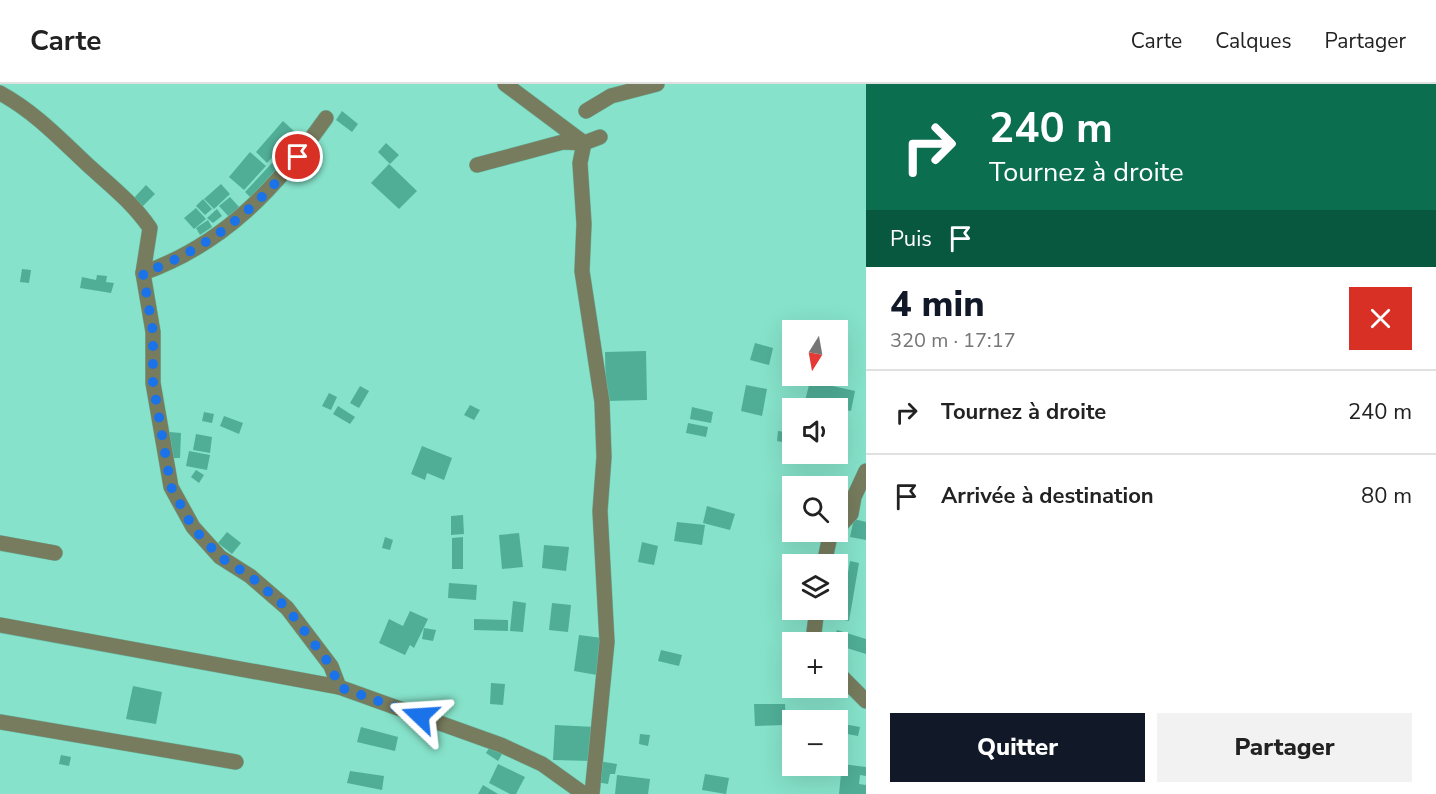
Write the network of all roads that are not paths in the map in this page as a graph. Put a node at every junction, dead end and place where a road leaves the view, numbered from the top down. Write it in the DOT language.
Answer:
graph roads {
  1 [pos="505,84"];
  2 [pos="657,84"];
  3 [pos="0,93"];
  4 [pos="586,111"];
  5 [pos="326,118"];
  6 [pos="600,137"];
  7 [pos="584,143"];
  8 [pos="477,165"];
  9 [pos="143,273"];
  10 [pos="866,471"];
  11 [pos="848,517"];
  12 [pos="0,543"];
  13 [pos="55,553"];
  14 [pos="0,625"];
  15 [pos="848,683"];
  16 [pos="339,687"];
  17 [pos="866,701"];
  18 [pos="0,722"];
  19 [pos="236,762"];
  20 [pos="584,794"];
  21 [pos="592,794"];
  1 -- 7 [label="street"];
  2 -- 4 [label="street"];
  3 -- 9 [label="street"];
  5 -- 9 [label="street"];
  6 -- 7 [label="street"];
  7 -- 8 [label="street"];
  7 -- 21 [label="street"];
  9 -- 16 [label="street"];
  10 -- 11 [label="street"];
  12 -- 13 [label="street"];
  14 -- 16 [label="street"];
  15 -- 17 [label="street"];
  16 -- 20 [label="street"];
  18 -- 19 [label="street"];
}
